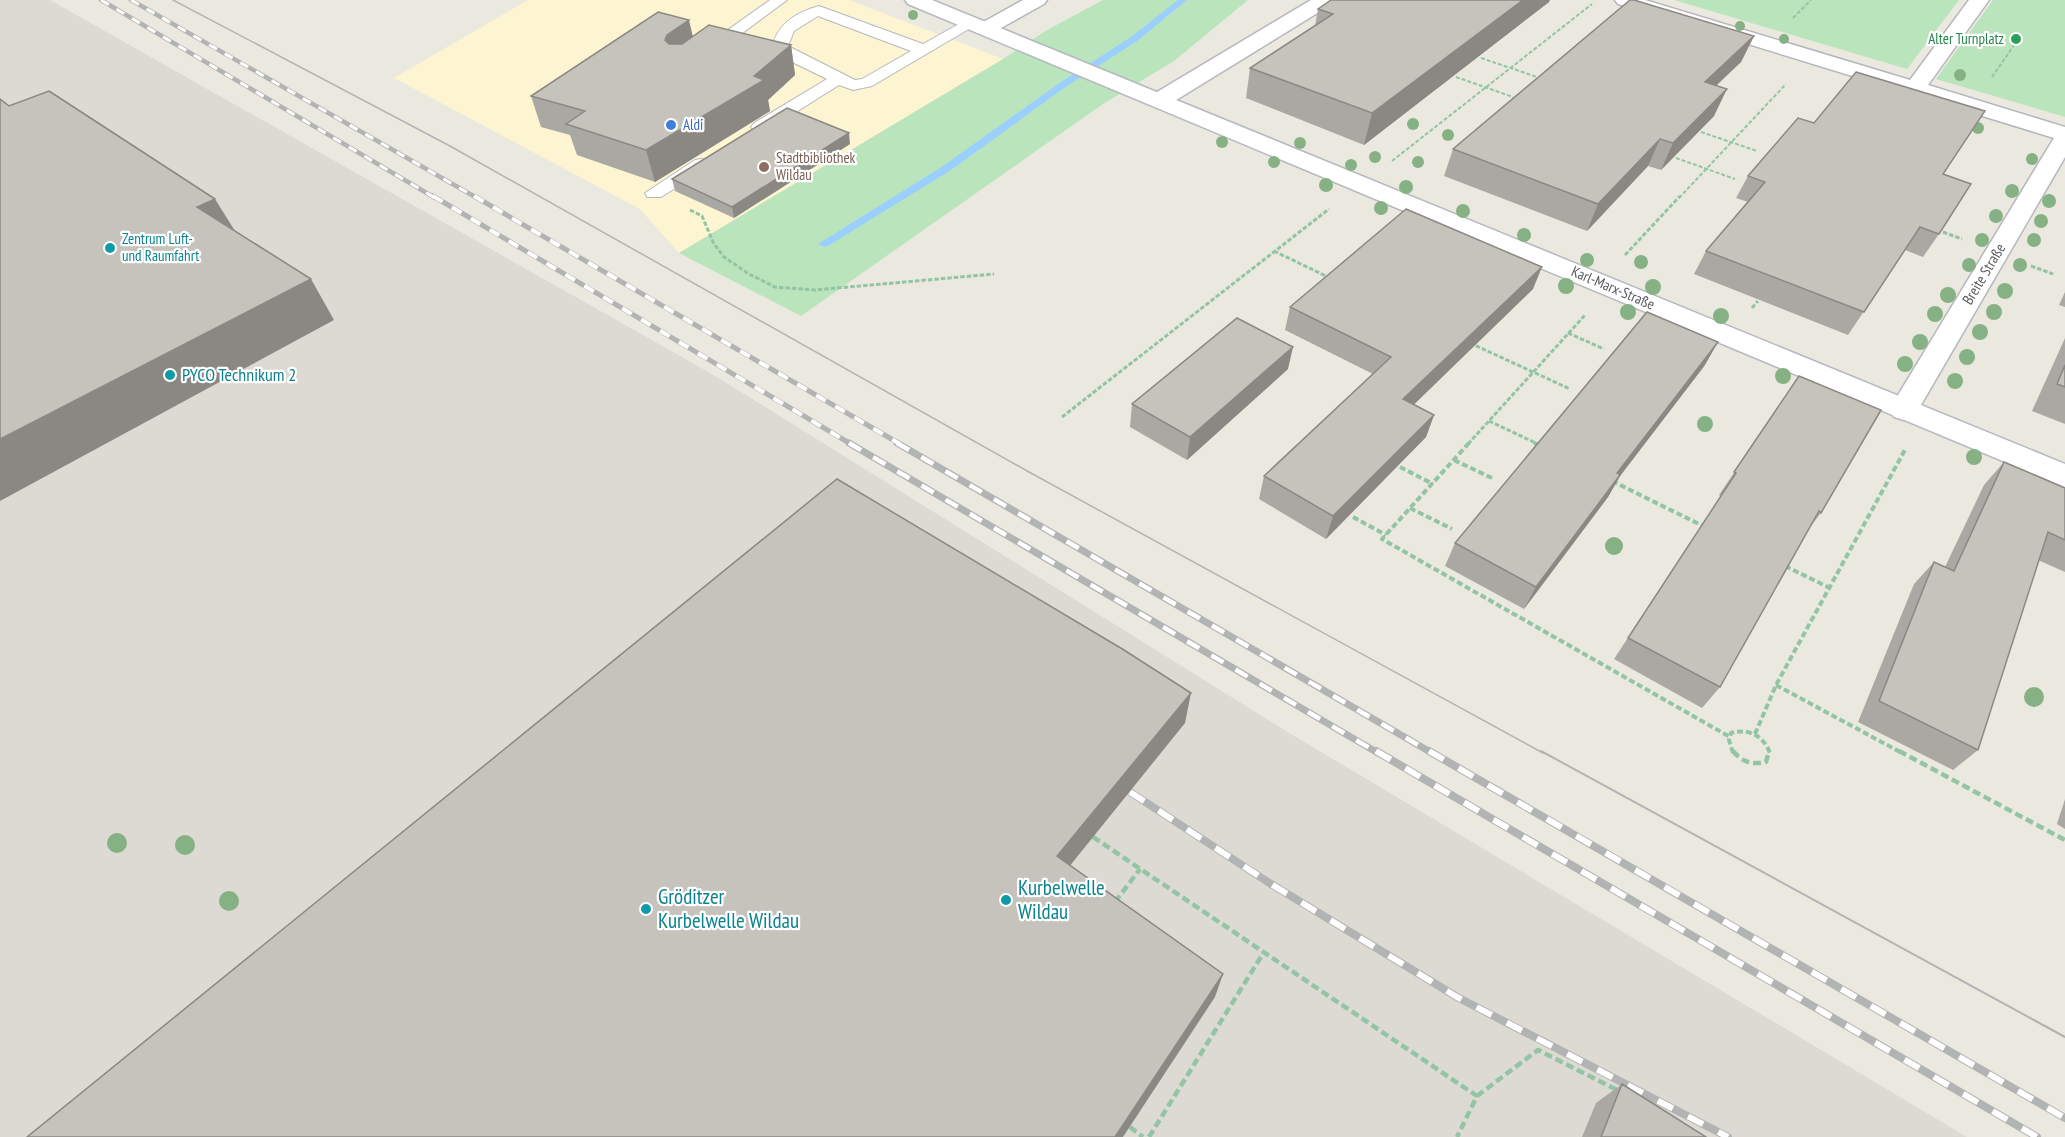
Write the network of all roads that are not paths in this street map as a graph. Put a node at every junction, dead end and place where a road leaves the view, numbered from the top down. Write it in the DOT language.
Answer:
graph roads {
  1 [pos="780,0"];
  2 [pos="915,0"];
  3 [pos="1037,0"];
  4 [pos="1325,0"];
  5 [pos="1625,0"];
  6 [pos="1980,0"];
  7 [pos="978,26"];
  8 [pos="924,50"];
  9 [pos="691,63"];
  10 [pos="839,78"];
  11 [pos="1915,88"];
  12 [pos="1160,100"];
  13 [pos="2065,136"];
  14 [pos="742,138"];
  15 [pos="712,157"];
  16 [pos="654,193"];
  17 [pos="1913,414"];
  18 [pos="2065,476"];
  1 -- 9 [label="lane"];
  2 -- 7 [label="street, Karl-Marx-Straße"];
  3 -- 7 [label="street"];
  4 -- 12 [label="street"];
  5 -- 11 [label="street"];
  6 -- 11 [label="street"];
  7 -- 8 [label="lane"];
  7 -- 12 [label="street, Karl-Marx-Straße"];
  8 -- 10 [label="lane"];
  8 -- 10 [label="lane"];
  10 -- 14 [label="lane"];
  11 -- 13 [label="street"];
  12 -- 17 [label="street, Karl-Marx-Straße"];
  13 -- 17 [label="street, Breite Straße"];
  15 -- 16 [label="lane"];
  17 -- 18 [label="street, Karl-Marx-Straße"];
}
